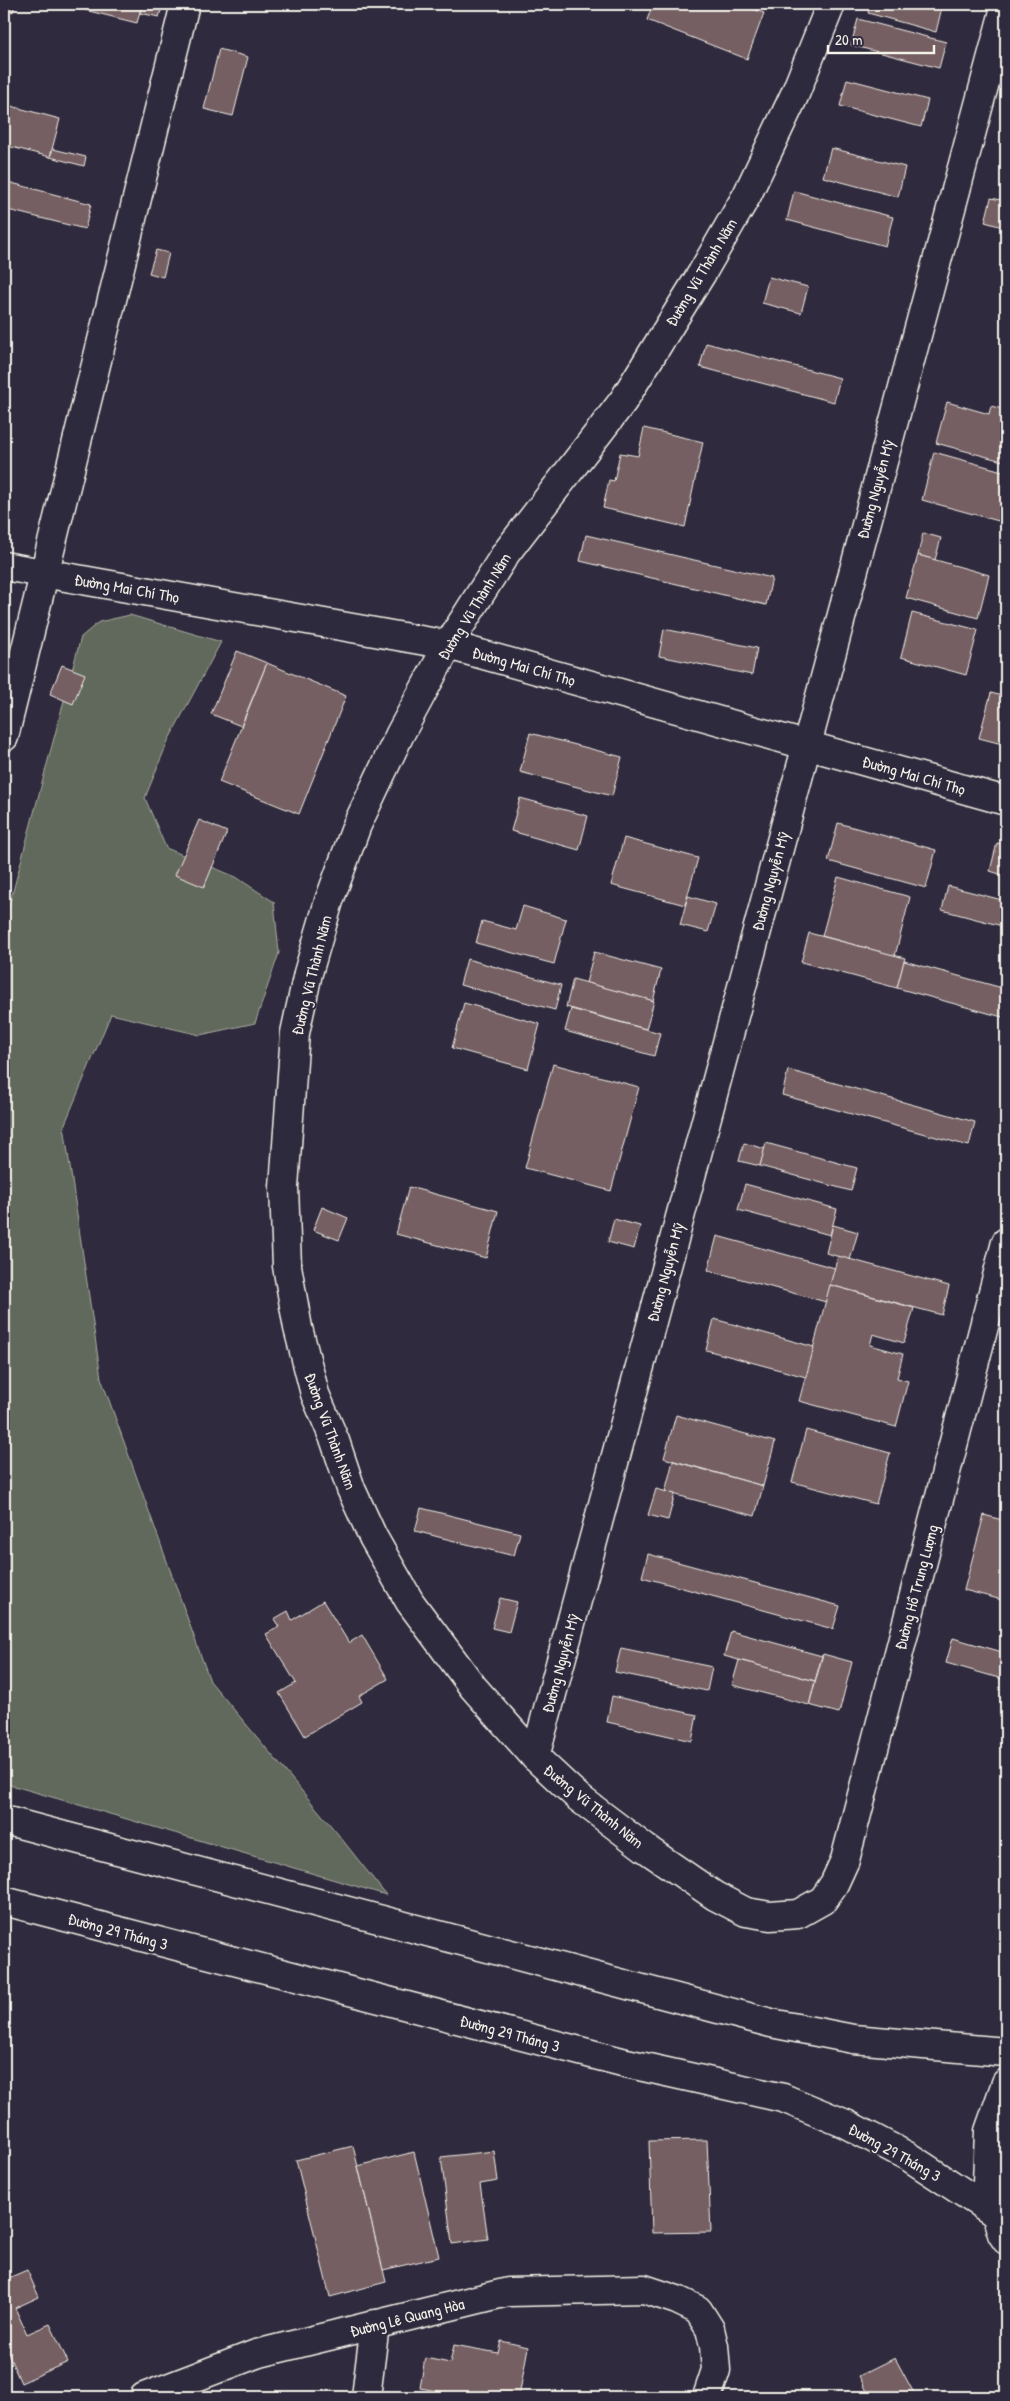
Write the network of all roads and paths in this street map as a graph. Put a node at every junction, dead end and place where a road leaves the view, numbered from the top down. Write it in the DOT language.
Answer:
graph roads {
  1 [pos="185,4"];
  2 [pos="831,4"];
  3 [pos="1006,4"];
  4 [pos="4,566"];
  5 [pos="45,573"];
  6 [pos="448,645"];
  7 [pos="4,737"];
  8 [pos="806,745"];
  9 [pos="1006,801"];
  10 [pos="1006,1242"];
  11 [pos="535,1757"];
  12 [pos="4,1820"];
  13 [pos="4,1901"];
  14 [pos="798,1914"];
  15 [pos="1006,2052"];
  16 [pos="1006,2083"];
  17 [pos="996,2214"];
  18 [pos="1006,2240"];
  19 [pos="375,2324"];
  20 [pos="144,2397"];
  21 [pos="366,2397"];
  22 [pos="707,2397"];
  1 -- 5 [label="street"];
  2 -- 6 [label="street, Đường Vũ Thành Năm"];
  3 -- 8 [label="street, Đường Nguyễn Mỹ"];
  4 -- 5 [label="street, Đường Mai Chí Thọ"];
  5 -- 6 [label="street, Đường Mai Chí Thọ"];
  5 -- 7 [label="street"];
  6 -- 8 [label="street, Đường Mai Chí Thọ"];
  6 -- 11 [label="street, Đường Vũ Thành Năm"];
  8 -- 9 [label="street, Đường Mai Chí Thọ"];
  8 -- 11 [label="street, Đường Nguyễn Mỹ"];
  10 -- 14 [label="street, Đường Hồ Trung Lượng"];
  11 -- 14 [label="street, Đường Vũ Thành Năm"];
  12 -- 15 [label="street"];
  13 -- 17 [label="street, Đường 29 Tháng 3"];
  16 -- 17 [label="street"];
  17 -- 18 [label="street"];
  19 -- 20 [label="street, Đường Lê Quang Hòa"];
  19 -- 21 [label="street"];
  19 -- 22 [label="street, Đường Lê Quang Hòa"];
}
